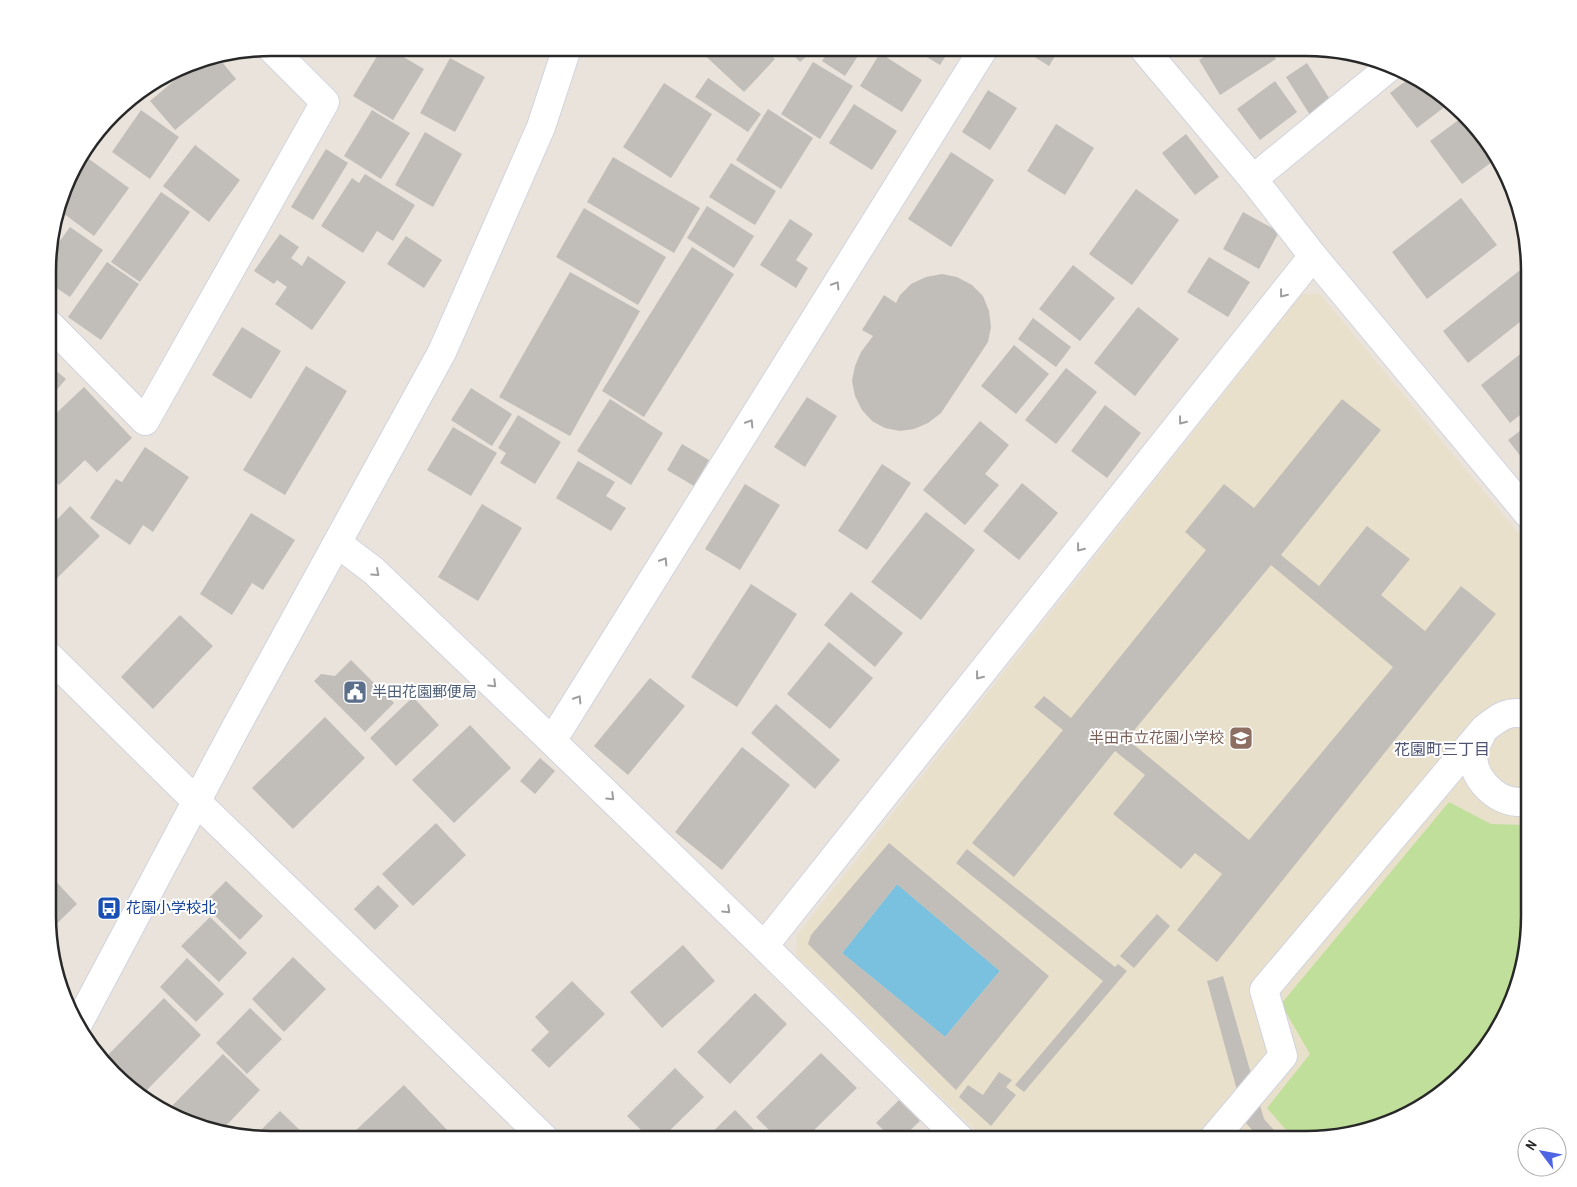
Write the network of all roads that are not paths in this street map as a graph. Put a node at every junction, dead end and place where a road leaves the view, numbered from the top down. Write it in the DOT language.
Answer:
graph roads {
  1 [pos="279,56"];
  2 [pos="565,56"];
  3 [pos="979,56"];
  4 [pos="1150,56"];
  5 [pos="1384,71"];
  6 [pos="1253,179"];
  7 [pos="1313,256"];
  8 [pos="56,331"];
  9 [pos="1521,505"];
  10 [pos="337,543"];
  11 [pos="56,663"];
  12 [pos="1521,713"];
  13 [pos="1484,729"];
  14 [pos="552,741"];
  15 [pos="196,801"];
  16 [pos="1521,801"];
  17 [pos="764,946"];
  18 [pos="82,1017"];
  19 [pos="537,1131"];
  20 [pos="952,1131"];
  21 [pos="1220,1131"];
  1 -- 8 [label="street"];
  2 -- 10 [label="street"];
  14 -- 3 [label="street, one-way"];
  4 -- 6 [label="street"];
  5 -- 6 [label="street"];
  6 -- 7 [label="street"];
  7 -- 9 [label="street"];
  7 -- 17 [label="street, one-way"];
  10 -- 14 [label="street, one-way"];
  10 -- 15 [label="street"];
  11 -- 15 [label="street"];
  12 -- 13 [label="street"];
  13 -- 16 [label="street"];
  13 -- 21 [label="street"];
  14 -- 17 [label="street, one-way"];
  15 -- 18 [label="street"];
  15 -- 19 [label="street"];
  17 -- 20 [label="street"];
}
